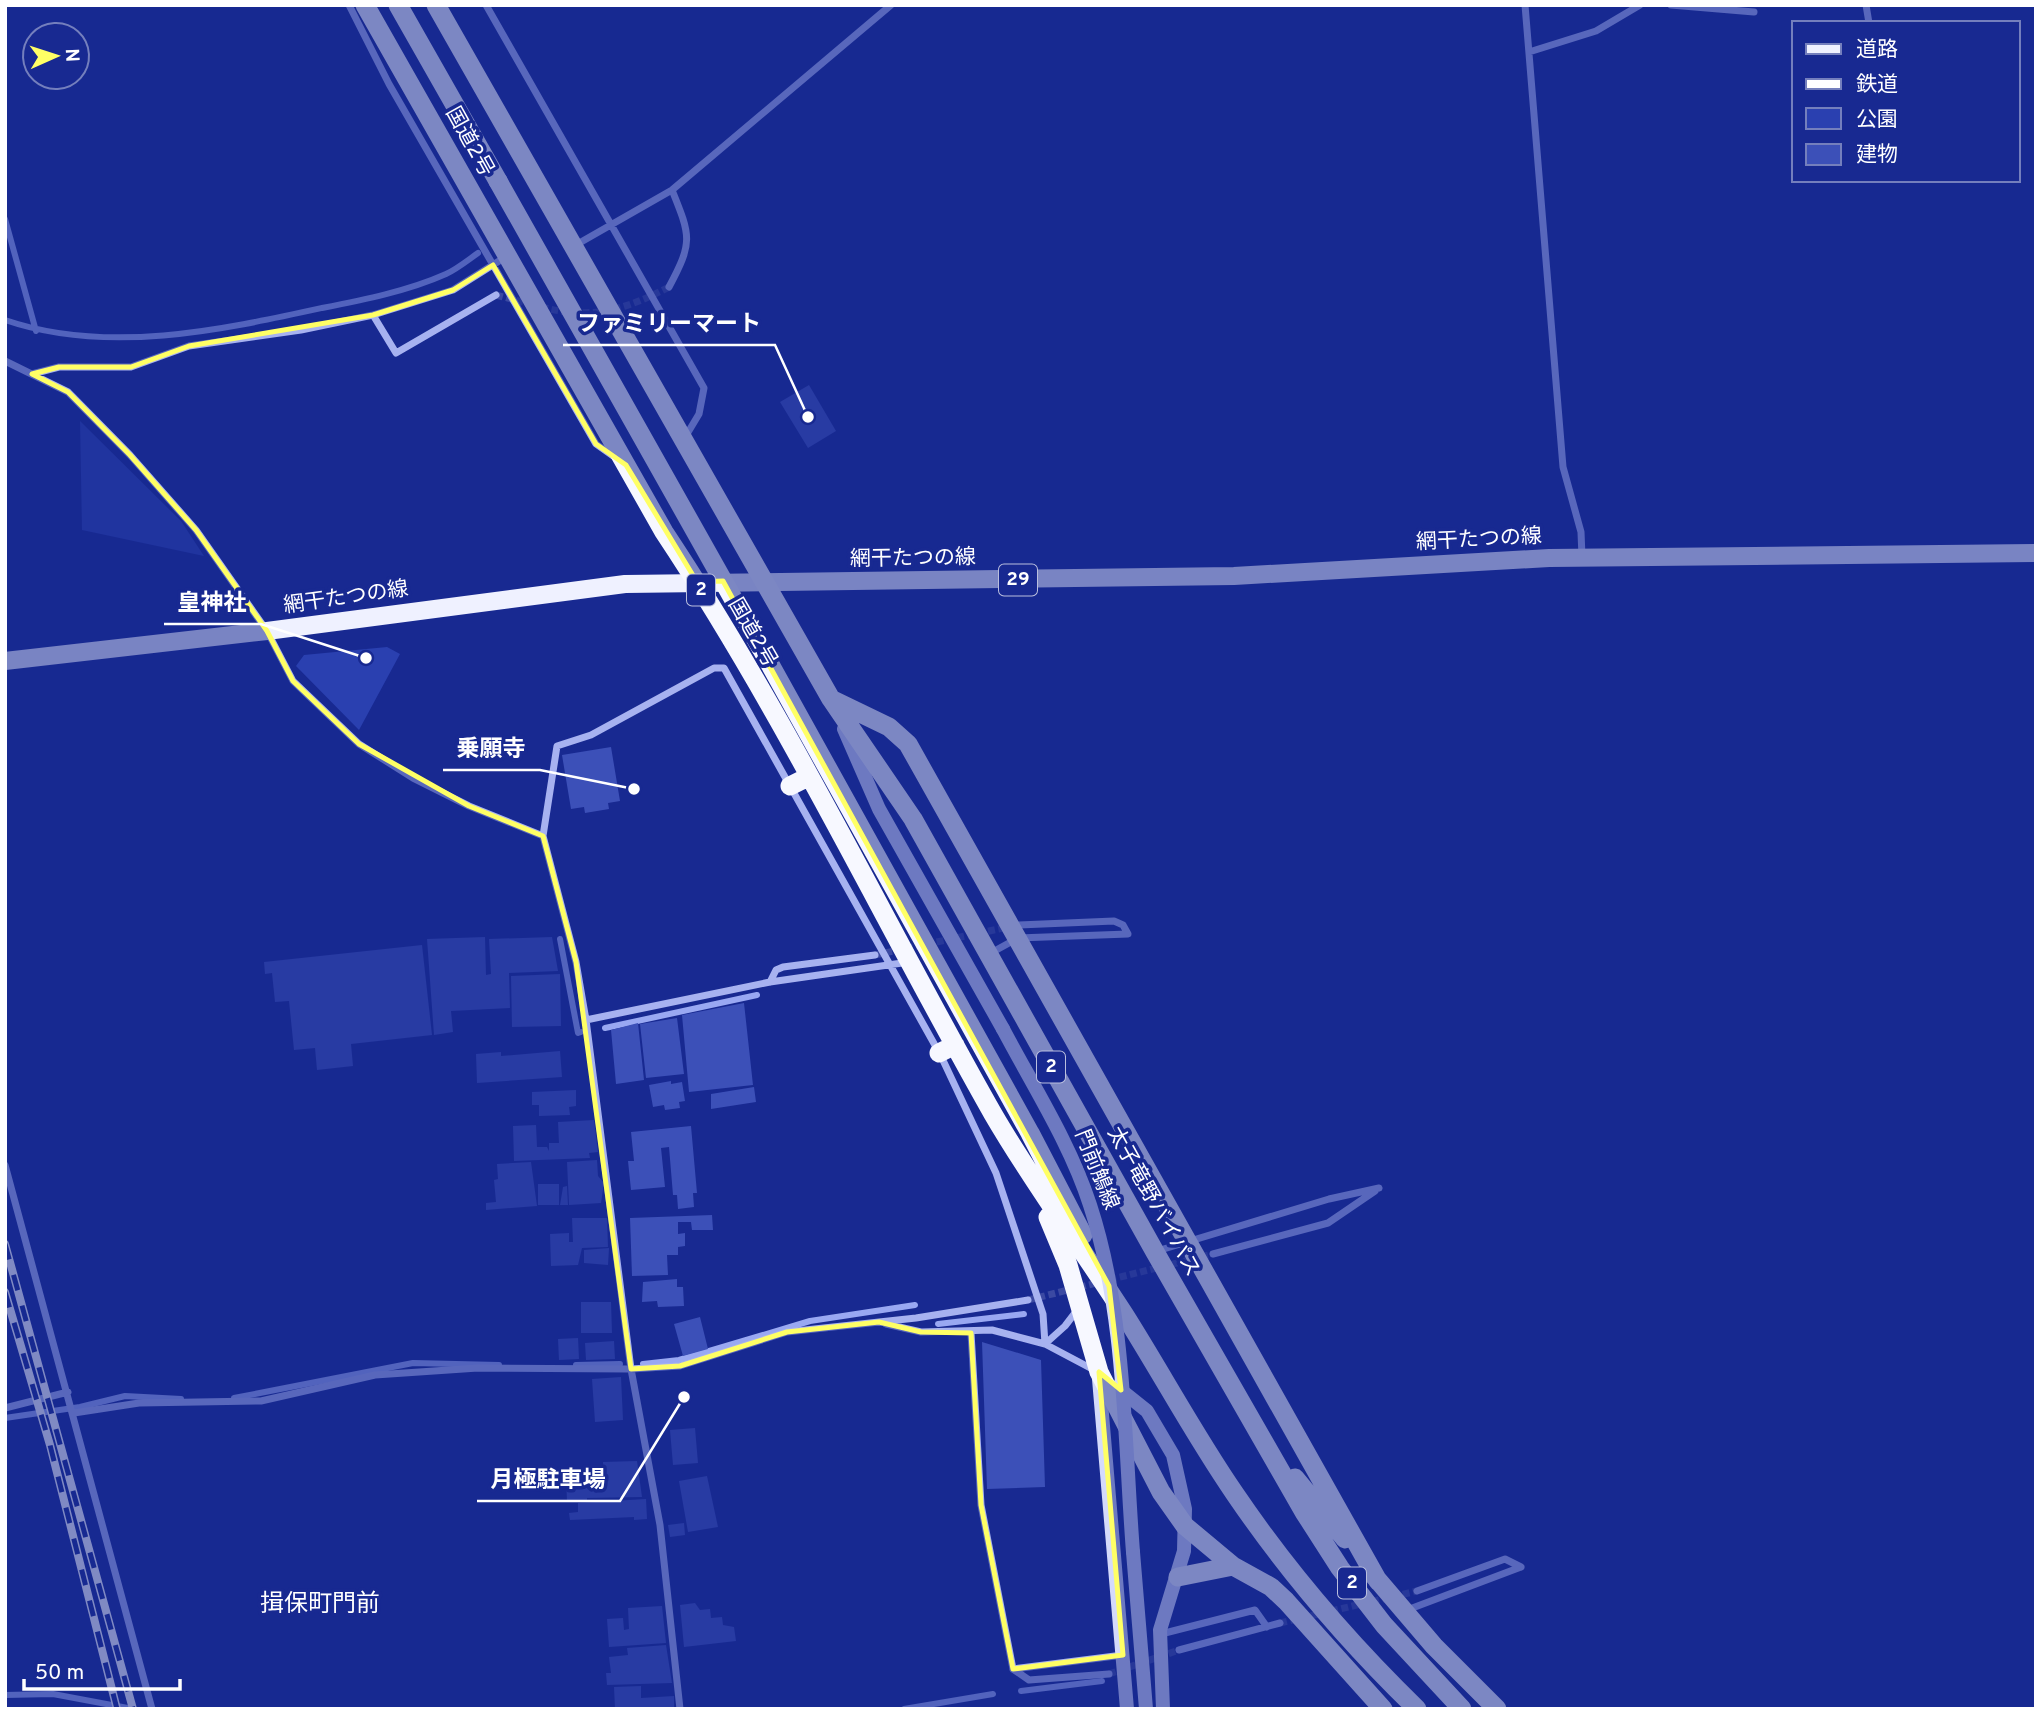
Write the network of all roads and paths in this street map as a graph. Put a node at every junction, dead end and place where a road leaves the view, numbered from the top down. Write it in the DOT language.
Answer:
graph roads {
  1 [pos="349,5"];
  2 [pos="365,5"];
  3 [pos="398,5"];
  4 [pos="436,5"];
  5 [pos="486,5"];
  6 [pos="891,5"];
  7 [pos="1525,5"];
  8 [pos="1640,5"];
  9 [pos="1671,5"];
  10 [pos="1754,12"];
  11 [pos="1529,52"];
  12 [pos="671,190"];
  13 [pos="611,225"];
  14 [pos="573,246"];
  15 [pos="500,261"];
  16 [pos="669,287"];
  17 [pos="496,295"];
  18 [pos="373,314"];
  19 [pos="5,362"];
  20 [pos="32,374"];
  21 [pos="683,441"];
  22 [pos="2036,553"];
  23 [pos="1582,558"];
  24 [pos="762,580"];
  25 [pos="697,582"];
  26 [pos="267,631"];
  27 [pos="5,661"];
  28 [pos="831,699"];
  29 [pos="799,781"];
  30 [pos="543,836"];
  31 [pos="1018,932"];
  32 [pos="989,954"];
  33 [pos="875,955"];
  34 [pos="900,965"];
  35 [pos="770,982"];
  36 [pos="586,1020"];
  37 [pos="947,1049"];
  38 [pos="5,1165"];
  39 [pos="1031,1178"];
  40 [pos="1189,1242"];
  41 [pos="1155,1252"];
  42 [pos="1213,1254"];
  43 [pos="1028,1300"];
  44 [pos="1080,1306"];
  45 [pos="1124,1314"];
  46 [pos="879,1322"];
  47 [pos="971,1333"];
  48 [pos="1045,1344"];
  49 [pos="631,1370"];
  50 [pos="1099,1372"];
  51 [pos="68,1392"];
  52 [pos="5,1408"];
  53 [pos="74,1413"];
  54 [pos="1262,1440"];
  55 [pos="1185,1526"];
  56 [pos="1233,1566"];
  57 [pos="1178,1577"];
  58 [pos="1378,1581"];
  59 [pos="1417,1591"];
  60 [pos="1403,1611"];
  61 [pos="1280,1623"];
  62 [pos="1267,1627"];
  63 [pos="1160,1634"];
  64 [pos="1179,1650"];
  65 [pos="1123,1655"];
  66 [pos="1013,1669"];
  67 [pos="1109,1674"];
  68 [pos="152,1709"];
  69 [pos="680,1709"];
  70 [pos="1127,1709"];
  71 [pos="1146,1709"];
  72 [pos="1163,1709"];
  73 [pos="1383,1709"];
  74 [pos="1417,1709"];
  75 [pos="1462,1709"];
  76 [pos="1497,1709"];
  1 -- 15 [label="street"];
  2 -- 15 [label="highway, 国道2号 / 2"];
  3 -- 45 [label="highway, 2, bridge"];
  4 -- 14 [label="highway, 国道2号 / 2"];
  5 -- 13 [label="street"];
  6 -- 12 [label="street"];
  7 -- 11 [label="street"];
  8 -- 11 [label="street"];
  9 -- 10 [label="street"];
  11 -- 23 [label="street"];
  12 -- 13 [label="street"];
  12 -- 16 [label="street"];
  13 -- 14 [label="street"];
  13 -- 21 [label="street"];
  14 -- 21 [label="highway, 国道2号 / 2"];
  15 -- 18 [label="street"];
  15 -- 25 [label="highway, 国道2号 / 2"];
  17 -- 18 [label="street"];
  18 -- 20 [label="street"];
  19 -- 20 [label="street"];
  20 -- 26 [label="street"];
  21 -- 24 [label="highway, 国道2号 / 2"];
  22 -- 23 [label="main road, 網干たつの線 / 29"];
  23 -- 24 [label="main road, 網干たつの線 / 29"];
  24 -- 25 [label="main road, 網干たつの線 / 29"];
  24 -- 28 [label="highway, 国道2号 / 2"];
  25 -- 26 [label="main road, 網干たつの線 / 29"];
  25 -- 29 [label="highway, 国道2号 / 2"];
  26 -- 27 [label="main road, 網干たつの線 / 29"];
  26 -- 30 [label="street"];
  28 -- 31 [label="highway"];
  28 -- 32 [label="highway, 太子竜野バイパス / 2"];
  28 -- 71 [label="main road, 門前鵤線, bridge"];
  29 -- 30 [label="street"];
  29 -- 34 [label="highway, 国道2号 / 2"];
  30 -- 36 [label="street"];
  31 -- 31 [label="street"];
  31 -- 32 [label="street"];
  31 -- 40 [label="highway"];
  32 -- 41 [label="highway, 太子竜野バイパス / 2"];
  33 -- 35 [label="street"];
  34 -- 35 [label="street"];
  34 -- 37 [label="highway, 国道2号 / 2"];
  35 -- 36 [label="street"];
  36 -- 49 [label="street"];
  37 -- 39 [label="highway, 国道2号 / 2"];
  37 -- 48 [label="street"];
  38 -- 51 [label="street"];
  39 -- 44 [label="highway"];
  39 -- 45 [label="highway, 2"];
  40 -- 41 [label="street"];
  40 -- 42 [label="street"];
  40 -- 58 [label="highway"];
  41 -- 54 [label="highway, 太子竜野バイパス / 2"];
  43 -- 46 [label="street"];
  44 -- 48 [label="street"];
  44 -- 50 [label="highway"];
  45 -- 74 [label="highway, 2"];
  46 -- 47 [label="street"];
  46 -- 49 [label="street"];
  47 -- 48 [label="street"];
  47 -- 66 [label="street"];
  48 -- 50 [label="street"];
  49 -- 53 [label="street"];
  49 -- 69 [label="street"];
  50 -- 55 [label="highway"];
  50 -- 55 [label="main road"];
  50 -- 65 [label="main road"];
  51 -- 52 [label="street"];
  51 -- 53 [label="street"];
  53 -- 68 [label="street"];
  54 -- 58 [label="highway"];
  54 -- 75 [label="highway, 太子竜野バイパス / 2"];
  55 -- 56 [label="highway"];
  55 -- 57 [label="main road"];
  56 -- 57 [label="highway"];
  56 -- 73 [label="highway"];
  57 -- 63 [label="main road"];
  58 -- 60 [label="highway"];
  59 -- 60 [label="street"];
  60 -- 76 [label="highway"];
  61 -- 62 [label="street"];
  62 -- 63 [label="street"];
  62 -- 64 [label="street"];
  63 -- 72 [label="main road"];
  65 -- 66 [label="street"];
  65 -- 70 [label="main road"];
  66 -- 67 [label="street"];
}
